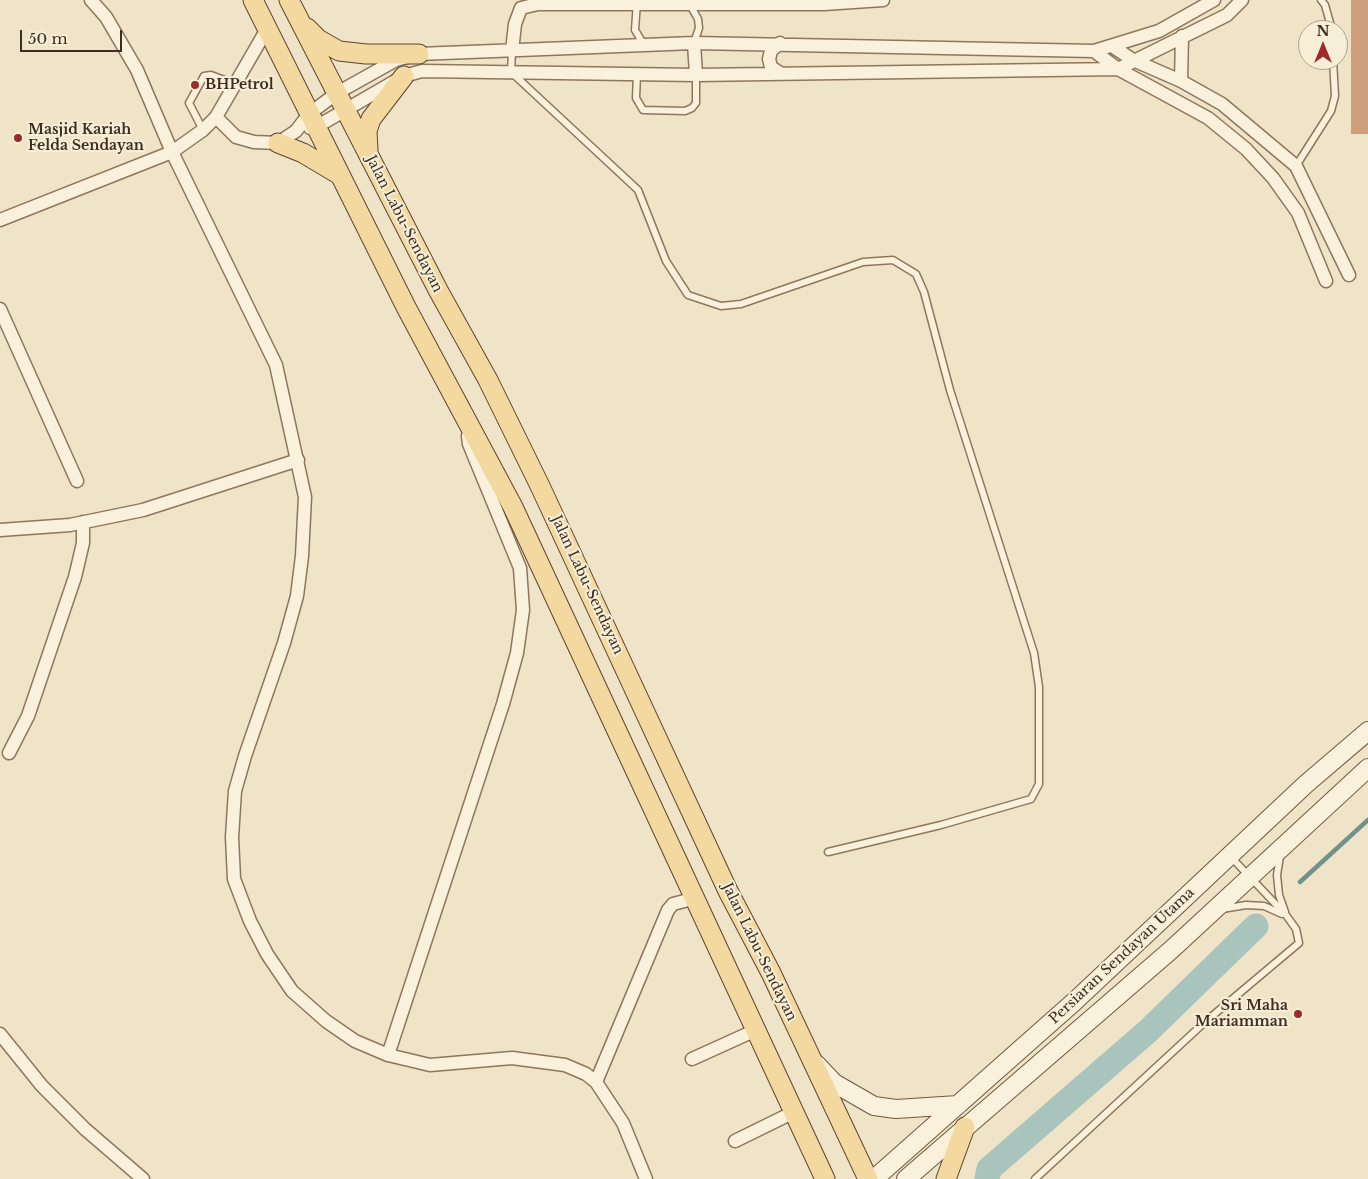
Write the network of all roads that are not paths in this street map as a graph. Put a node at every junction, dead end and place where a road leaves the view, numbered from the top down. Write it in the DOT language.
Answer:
graph roads {
  1 [pos="91,0"];
  2 [pos="253,0"];
  3 [pos="289,0"];
  4 [pos="883,0"];
  5 [pos="1214,0"];
  6 [pos="1242,0"];
  7 [pos="1322,0"];
  8 [pos="637,2"];
  9 [pos="690,2"];
  10 [pos="299,20"];
  11 [pos="1330,20"];
  12 [pos="267,29"];
  13 [pos="1182,36"];
  14 [pos="694,43"];
  15 [pos="780,44"];
  16 [pos="644,46"];
  17 [pos="1112,46"];
  18 [pos="512,51"];
  19 [pos="1094,51"];
  20 [pos="419,54"];
  21 [pos="1133,60"];
  22 [pos="1118,68"];
  23 [pos="1334,70"];
  24 [pos="511,72"];
  25 [pos="780,73"];
  26 [pos="637,74"];
  27 [pos="696,75"];
  28 [pos="404,76"];
  29 [pos="1181,81"];
  30 [pos="235,84"];
  31 [pos="341,101"];
  32 [pos="216,117"];
  33 [pos="312,120"];
  34 [pos="203,130"];
  35 [pos="278,143"];
  36 [pos="172,152"];
  37 [pos="370,157"];
  38 [pos="1296,166"];
  39 [pos="341,176"];
  40 [pos="0,220"];
  41 [pos="1349,274"];
  42 [pos="1326,281"];
  43 [pos="0,309"];
  44 [pos="471,427"];
  45 [pos="298,460"];
  46 [pos="77,482"];
  47 [pos="83,522"];
  48 [pos="0,530"];
  49 [pos="1368,731"];
  50 [pos="10,753"];
  51 [pos="1367,770"];
  52 [pos="1281,848"];
  53 [pos="828,852"];
  54 [pos="1230,856"];
  55 [pos="1250,877"];
  56 [pos="696,898"];
  57 [pos="1214,911"];
  58 [pos="1286,915"];
  59 [pos="756,1030"];
  60 [pos="0,1034"];
  61 [pos="388,1055"];
  62 [pos="809,1056"];
  63 [pos="692,1059"];
  64 [pos="596,1082"];
  65 [pos="958,1105"];
  66 [pos="794,1112"];
  67 [pos="965,1127"];
  68 [pos="735,1142"];
  69 [pos="143,1179"];
  70 [pos="646,1179"];
  71 [pos="825,1179"];
  72 [pos="868,1179"];
  73 [pos="874,1179"];
  74 [pos="906,1179"];
  75 [pos="946,1179"];
  76 [pos="1035,1179"];
  1 -- 36 [label="street"];
  2 -- 12 [label="main road"];
  3 -- 10 [label="main road, Jalan Labu-Sendayan"];
  4 -- 9 [label="street"];
  5 -- 17 [label="street"];
  6 -- 13 [label="street"];
  7 -- 11 [label="lane"];
  8 -- 9 [label="street"];
  8 -- 16 [label="lane"];
  8 -- 18 [label="street"];
  9 -- 14 [label="lane"];
  10 -- 20 [label="main road"];
  10 -- 31 [label="main road, Jalan Labu-Sendayan"];
  12 -- 30 [label="street"];
  12 -- 33 [label="main road"];
  13 -- 21 [label="street"];
  13 -- 29 [label="street"];
  14 -- 15 [label="street"];
  14 -- 16 [label="street"];
  14 -- 27 [label="street"];
  15 -- 19 [label="street"];
  15 -- 25 [label="street"];
  16 -- 18 [label="street"];
  17 -- 19 [label="street"];
  17 -- 21 [label="street"];
  18 -- 20 [label="street"];
  18 -- 24 [label="lane"];
  19 -- 22 [label="street"];
  20 -- 31 [label="street"];
  21 -- 22 [label="street"];
  21 -- 29 [label="street"];
  22 -- 25 [label="street"];
  22 -- 42 [label="street"];
  23 -- 38 [label="lane"];
  24 -- 26 [label="street"];
  24 -- 28 [label="street"];
  24 -- 53 [label="lane"];
  25 -- 27 [label="street"];
  26 -- 27 [label="street"];
  26 -- 27 [label="lane"];
  28 -- 31 [label="street"];
  28 -- 37 [label="main road"];
  29 -- 38 [label="street"];
  30 -- 32 [label="street"];
  30 -- 34 [label="lane"];
  31 -- 33 [label="street"];
  31 -- 33 [label="street"];
  31 -- 37 [label="main road, Jalan Labu-Sendayan"];
  32 -- 34 [label="street"];
  32 -- 35 [label="street"];
  33 -- 35 [label="street"];
  33 -- 39 [label="main road"];
  34 -- 36 [label="street"];
  35 -- 39 [label="main road"];
  36 -- 40 [label="street"];
  36 -- 45 [label="street"];
  37 -- 62 [label="main road, Jalan Labu-Sendayan"];
  38 -- 41 [label="street"];
  39 -- 44 [label="main road"];
  43 -- 46 [label="street"];
  44 -- 56 [label="main road"];
  44 -- 61 [label="street"];
  45 -- 47 [label="street"];
  45 -- 61 [label="street"];
  47 -- 48 [label="street"];
  47 -- 50 [label="street"];
  49 -- 54 [label="main road, Persiaran Sendayan Utama"];
  51 -- 52 [label="main road, Persiaran Sendayan Utama"];
  52 -- 55 [label="main road, Persiaran Sendayan Utama"];
  52 -- 58 [label="lane"];
  54 -- 55 [label="lane"];
  54 -- 65 [label="main road, Persiaran Sendayan Utama"];
  55 -- 57 [label="main road, Persiaran Sendayan Utama"];
  55 -- 58 [label="lane"];
  56 -- 59 [label="main road"];
  56 -- 64 [label="street"];
  57 -- 58 [label="lane"];
  57 -- 67 [label="main road, Persiaran Sendayan Utama"];
  58 -- 76 [label="lane"];
  59 -- 63 [label="street"];
  59 -- 66 [label="main road"];
  60 -- 69 [label="street"];
  61 -- 64 [label="street"];
  62 -- 65 [label="main road"];
  62 -- 72 [label="main road, Jalan Labu-Sendayan"];
  64 -- 70 [label="street"];
  65 -- 73 [label="main road, Persiaran Sendayan Utama"];
  66 -- 68 [label="street"];
  66 -- 71 [label="main road"];
  67 -- 74 [label="main road, Persiaran Sendayan Utama"];
  67 -- 75 [label="main road"];
}
